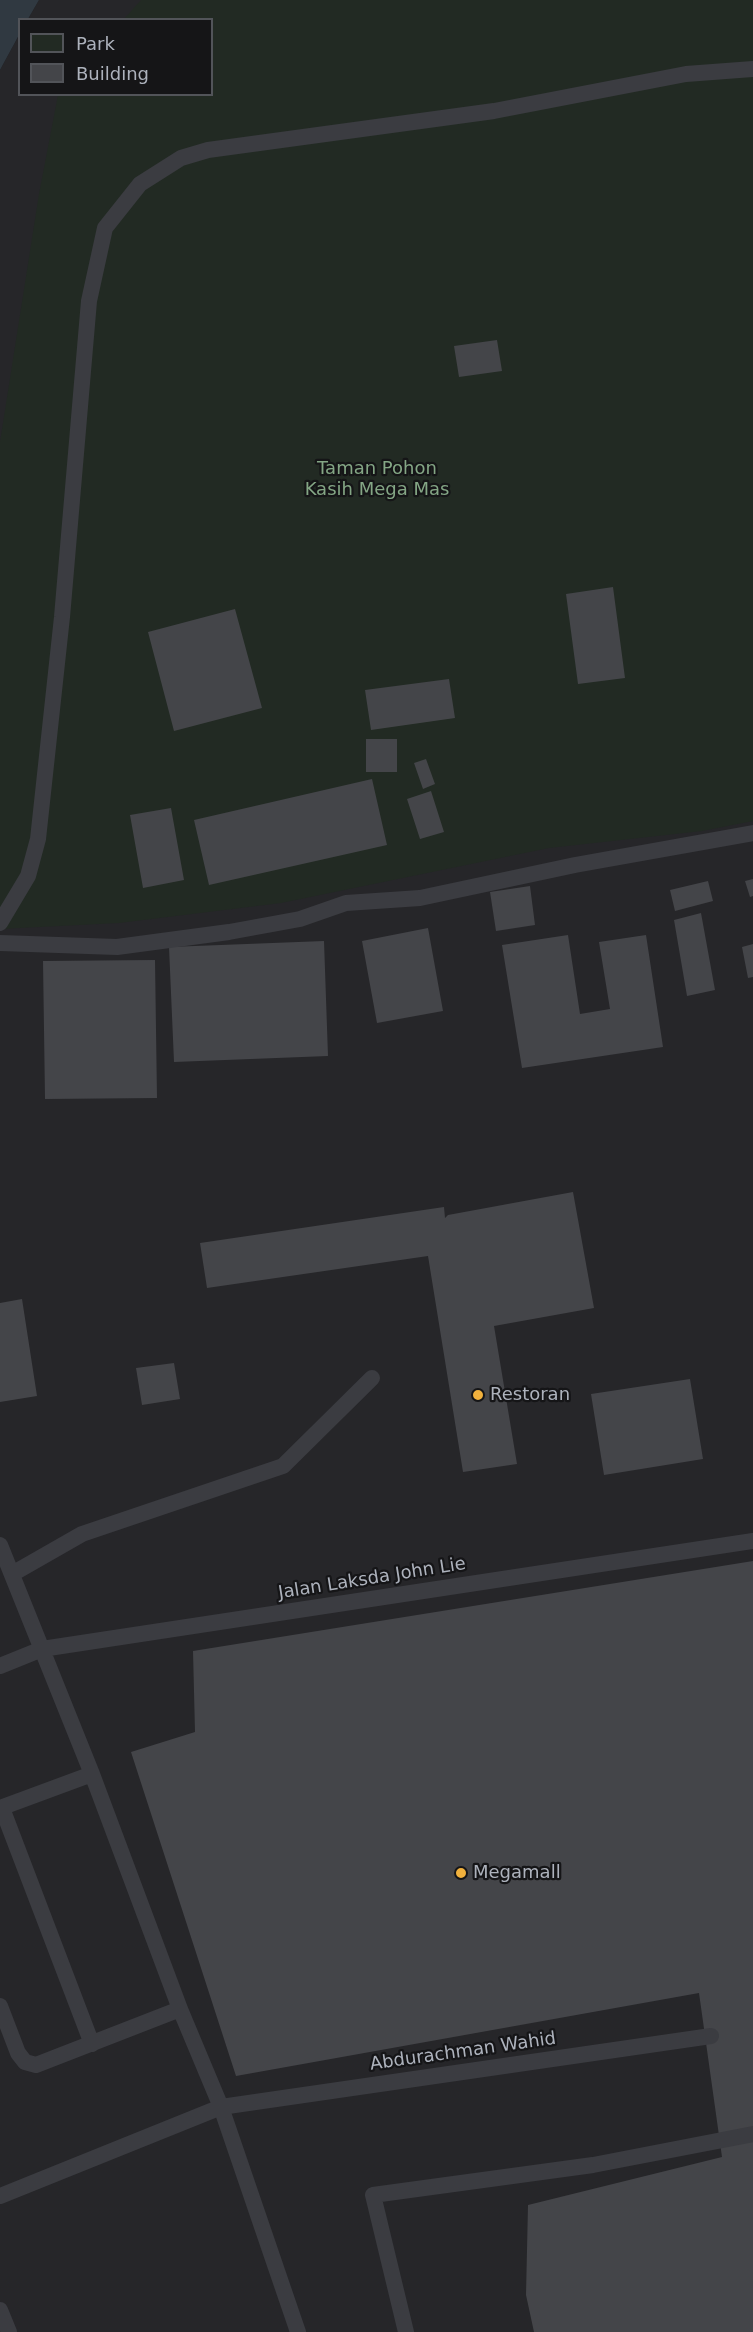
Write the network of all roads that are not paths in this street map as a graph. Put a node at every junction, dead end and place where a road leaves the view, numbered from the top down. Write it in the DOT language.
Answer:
graph roads {
  1 [pos="753,69"];
  2 [pos="753,833"];
  3 [pos="0,923"];
  4 [pos="0,943"];
  5 [pos="372,1378"];
  6 [pos="753,1541"];
  7 [pos="0,1545"];
  8 [pos="12,1574"];
  9 [pos="42,1649"];
  10 [pos="0,1666"];
  11 [pos="92,1774"];
  12 [pos="1,1808"];
  13 [pos="0,2006"];
  14 [pos="180,2009"];
  15 [pos="711,2036"];
  16 [pos="92,2044"];
  17 [pos="221,2107"];
  18 [pos="753,2134"];
  19 [pos="0,2196"];
  20 [pos="0,2310"];
  21 [pos="9,2332"];
  22 [pos="298,2332"];
  23 [pos="406,2332"];
  1 -- 3 [label="lane"];
  2 -- 4 [label="lane"];
  5 -- 8 [label="lane"];
  6 -- 9 [label="lane, Jalan Laksda John Lie"];
  7 -- 8 [label="lane"];
  8 -- 9 [label="lane"];
  9 -- 10 [label="lane, Jalan Laksda John Lie"];
  9 -- 11 [label="lane"];
  11 -- 12 [label="lane"];
  11 -- 14 [label="lane"];
  12 -- 16 [label="lane"];
  13 -- 16 [label="lane"];
  14 -- 16 [label="lane"];
  14 -- 17 [label="lane"];
  15 -- 17 [label="lane, Abdurachman Wahid"];
  17 -- 19 [label="lane, Abdurachman Wahid"];
  17 -- 22 [label="lane"];
  18 -- 23 [label="lane"];
  20 -- 21 [label="lane"];
}
